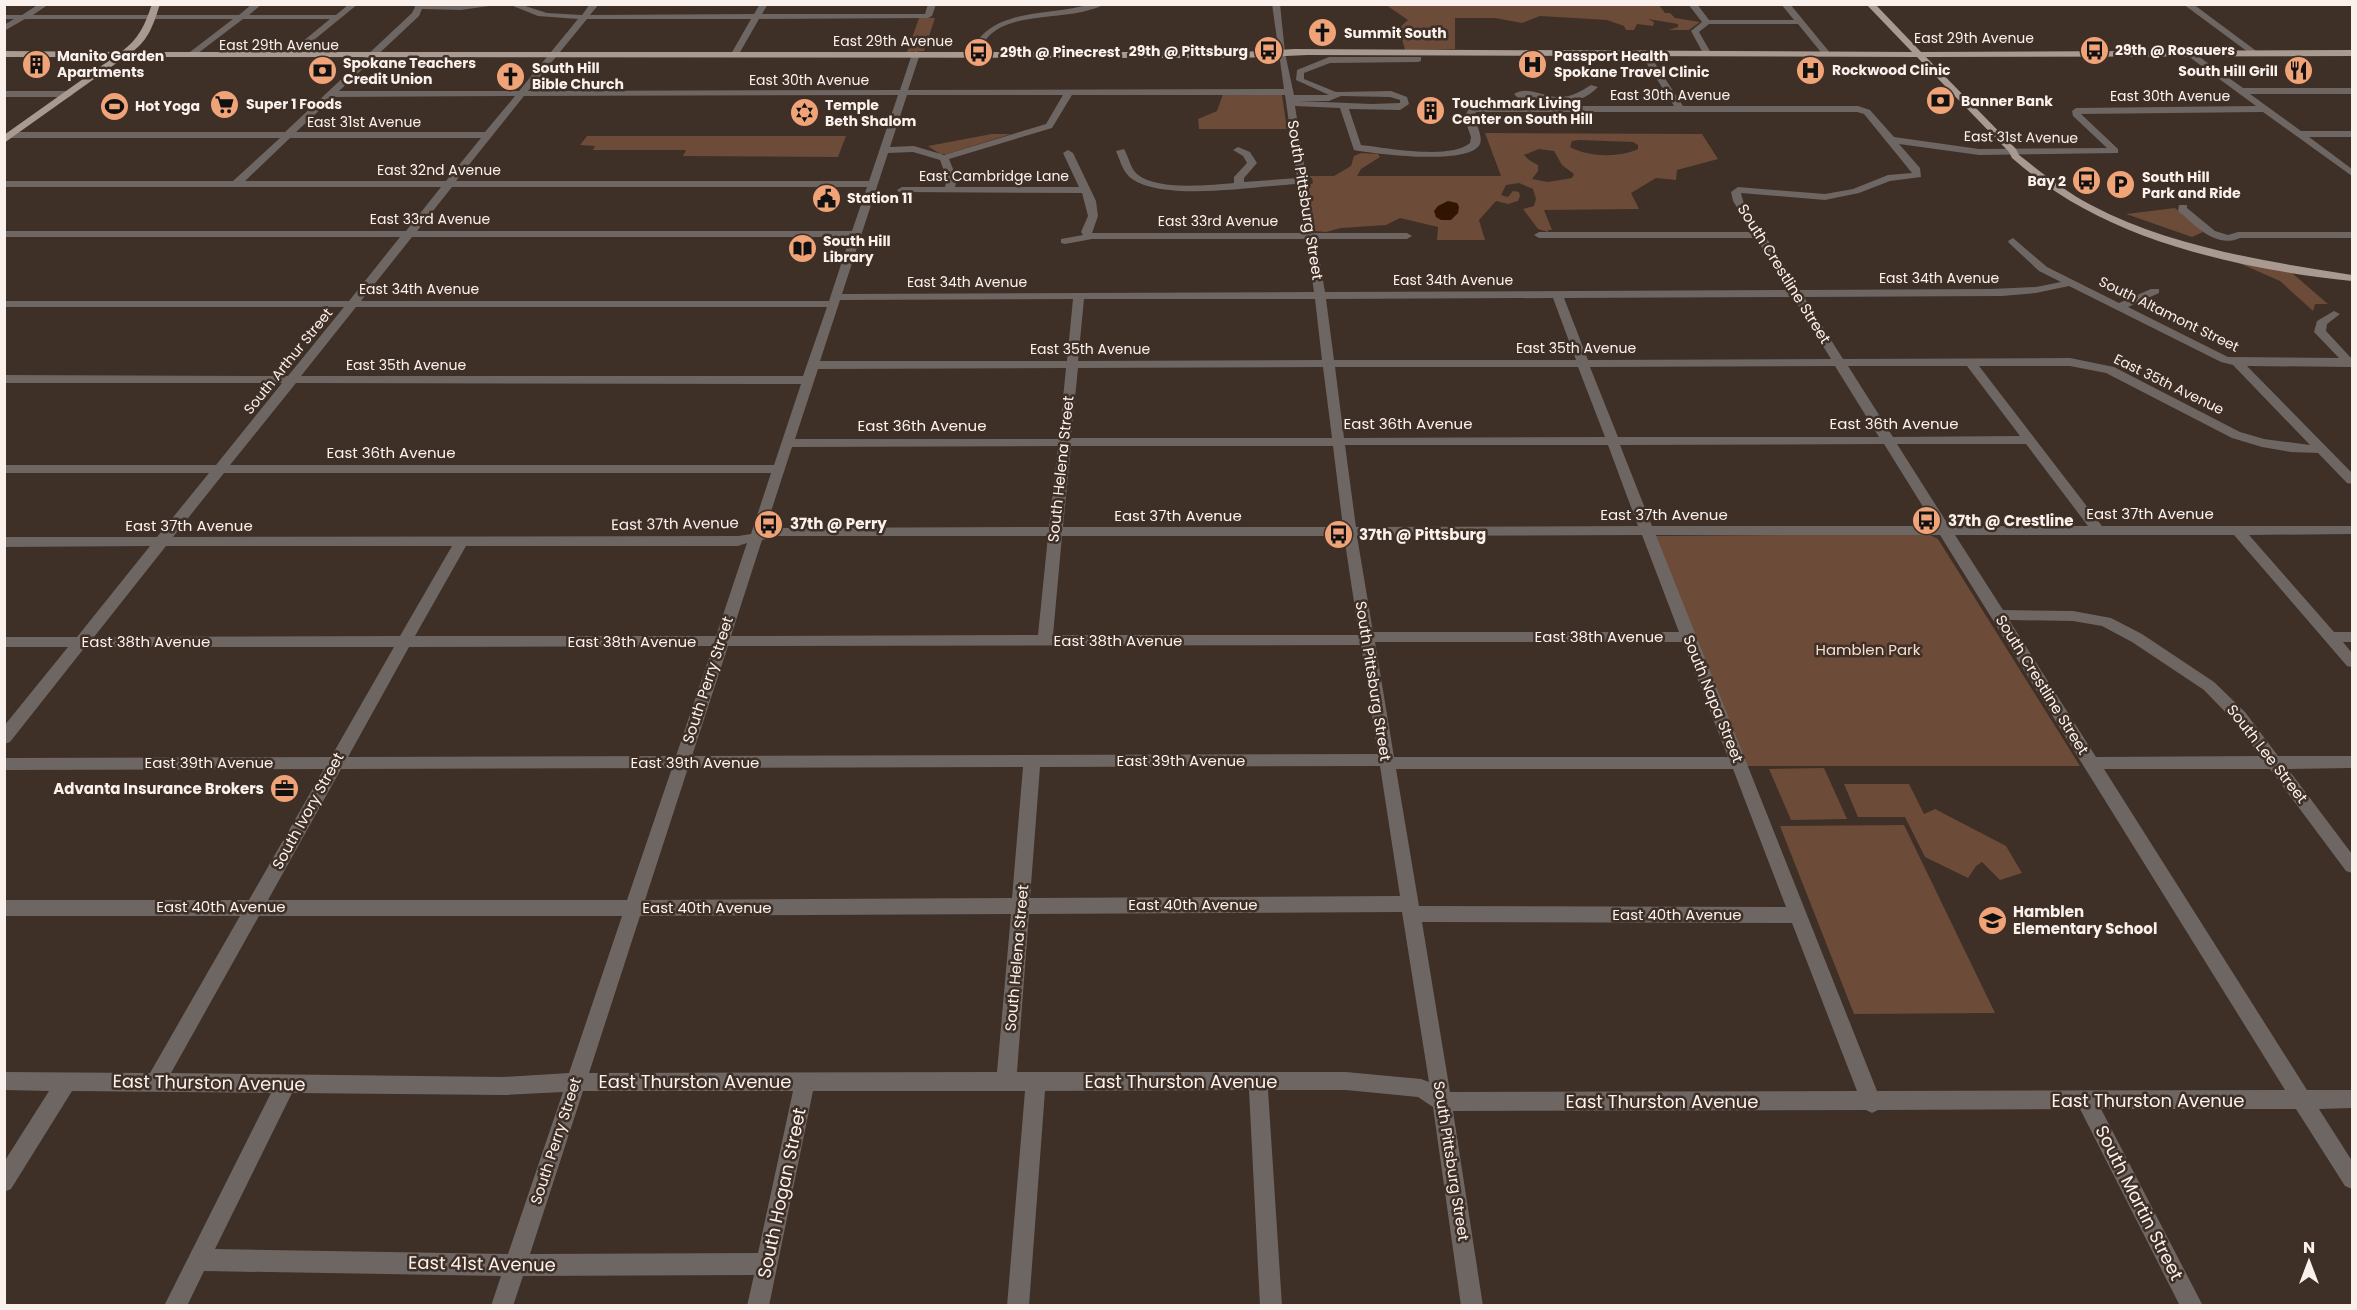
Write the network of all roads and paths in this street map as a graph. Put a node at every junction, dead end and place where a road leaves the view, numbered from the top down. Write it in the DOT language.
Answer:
graph roads {
  1 [pos="45,4"];
  2 [pos="156,4"];
  3 [pos="258,4"];
  4 [pos="354,4"];
  5 [pos="499,4"];
  6 [pos="512,4"];
  7 [pos="595,4"];
  8 [pos="764,4"];
  9 [pos="932,4"];
  10 [pos="1101,4"];
  11 [pos="1276,4"];
  12 [pos="1692,4"];
  13 [pos="1785,4"];
  14 [pos="1870,4"];
  15 [pos="2187,4"];
  16 [pos="418,6"];
  17 [pos="757,16"];
  18 [pos="4,17"];
  19 [pos="23,17"];
  20 [pos="152,17"];
  21 [pos="242,17"];
  22 [pos="336,17"];
  23 [pos="585,17"];
  24 [pos="1707,22"];
  25 [pos="1800,22"];
  26 [pos="4,29"];
  27 [pos="1644,53"];
  28 [pos="1707,53"];
  29 [pos="1825,53"];
  30 [pos="1915,53"];
  31 [pos="2255,53"];
  32 [pos="2352,53"];
  33 [pos="193,54"];
  34 [pos="293,54"];
  35 [pos="735,54"];
  36 [pos="916,54"];
  37 [pos="974,54"];
  38 [pos="1282,54"];
  39 [pos="2191,54"];
  40 [pos="4,55"];
  41 [pos="553,55"];
  42 [pos="122,56"];
  43 [pos="370,56"];
  44 [pos="1418,59"];
  45 [pos="1594,87"];
  46 [pos="2243,91"];
  47 [pos="2352,92"];
  48 [pos="903,93"];
  49 [pos="1068,93"];
  50 [pos="4,94"];
  51 [pos="69,94"];
  52 [pos="330,94"];
  53 [pos="521,94"];
  54 [pos="1289,98"];
  55 [pos="1331,99"];
  56 [pos="1344,107"];
  57 [pos="1533,108"];
  58 [pos="1680,108"];
  59 [pos="2267,109"];
  60 [pos="304,119"];
  61 [pos="2300,134"];
  62 [pos="2352,134"];
  63 [pos="241,135"];
  64 [pos="488,135"];
  65 [pos="287,136"];
  66 [pos="8,137"];
  67 [pos="1892,140"];
  68 [pos="887,150"];
  69 [pos="1238,150"];
  70 [pos="1121,151"];
  71 [pos="2013,151"];
  72 [pos="2115,151"];
  73 [pos="1068,153"];
  74 [pos="944,158"];
  75 [pos="2352,173"];
  76 [pos="1302,181"];
  77 [pos="450,183"];
  78 [pos="4,184"];
  79 [pos="236,184"];
  80 [pos="873,184"];
  81 [pos="1239,186"];
  82 [pos="950,189"];
  83 [pos="902,190"];
  84 [pos="1086,190"];
  85 [pos="2183,207"];
  86 [pos="1089,231"];
  87 [pos="4,234"];
  88 [pos="410,234"];
  89 [pos="856,234"];
  90 [pos="1539,235"];
  91 [pos="1758,235"];
  92 [pos="2352,235"];
  93 [pos="1310,236"];
  94 [pos="1407,237"];
  95 [pos="1065,241"];
  96 [pos="2013,241"];
  97 [pos="2352,274"];
  98 [pos="2352,278"];
  99 [pos="2070,283"];
  100 [pos="2156,291"];
  101 [pos="1796,294"];
  102 [pos="1557,295"];
  103 [pos="1079,296"];
  104 [pos="1320,296"];
  105 [pos="834,301"];
  106 [pos="4,304"];
  107 [pos="354,304"];
  108 [pos="2119,307"];
  109 [pos="2334,314"];
  110 [pos="1838,362"];
  111 [pos="1970,362"];
  112 [pos="2237,362"];
  113 [pos="1328,363"];
  114 [pos="1584,363"];
  115 [pos="2351,363"];
  116 [pos="1072,364"];
  117 [pos="812,365"];
  118 [pos="4,379"];
  119 [pos="292,380"];
  120 [pos="807,380"];
  121 [pos="1337,440"];
  122 [pos="1612,440"];
  123 [pos="1887,440"];
  124 [pos="2030,440"];
  125 [pos="1064,442"];
  126 [pos="786,443"];
  127 [pos="2321,449"];
  128 [pos="4,469"];
  129 [pos="220,469"];
  130 [pos="777,469"];
  131 [pos="2352,480"];
  132 [pos="1944,530"];
  133 [pos="2352,530"];
  134 [pos="1647,531"];
  135 [pos="2099,531"];
  136 [pos="2238,531"];
  137 [pos="1054,532"];
  138 [pos="1350,532"];
  139 [pos="755,537"];
  140 [pos="4,542"];
  141 [pos="162,542"];
  142 [pos="461,542"];
  143 [pos="1997,615"];
  144 [pos="1688,637"];
  145 [pos="2331,637"];
  146 [pos="2352,637"];
  147 [pos="1366,638"];
  148 [pos="721,641"];
  149 [pos="1045,641"];
  150 [pos="4,642"];
  151 [pos="81,642"];
  152 [pos="404,642"];
  153 [pos="2352,662"];
  154 [pos="4,738"];
  155 [pos="1386,761"];
  156 [pos="336,762"];
  157 [pos="1032,762"];
  158 [pos="2352,762"];
  159 [pos="1739,763"];
  160 [pos="2091,763"];
  161 [pos="2275,763"];
  162 [pos="4,764"];
  163 [pos="681,764"];
  164 [pos="2352,866"];
  165 [pos="1021,906"];
  166 [pos="254,907"];
  167 [pos="4,908"];
  168 [pos="634,908"];
  169 [pos="1411,909"];
  170 [pos="1798,915"];
  171 [pos="4,1081"];
  172 [pos="805,1081"];
  173 [pos="1258,1081"];
  174 [pos="66,1082"];
  175 [pos="156,1082"];
  176 [pos="576,1082"];
  177 [pos="1006,1082"];
  178 [pos="1036,1082"];
  179 [pos="286,1084"];
  180 [pos="2352,1099"];
  181 [pos="2302,1100"];
  182 [pos="2086,1101"];
  183 [pos="1442,1102"];
  184 [pos="1872,1102"];
  185 [pos="2352,1179"];
  186 [pos="4,1182"];
  187 [pos="197,1260"];
  188 [pos="767,1264"];
  189 [pos="515,1265"];
  190 [pos="175,1305"];
  191 [pos="502,1305"];
  192 [pos="758,1305"];
  193 [pos="1018,1305"];
  194 [pos="1271,1305"];
  195 [pos="1472,1305"];
  196 [pos="2192,1305"];
  1 -- 19 [label="street"];
  2 -- 20 [label="main road"];
  3 -- 21 [label="street"];
  4 -- 22 [label="street"];
  5 -- 16 [label="street"];
  6 -- 23 [label="street"];
  7 -- 23 [label="street, South Arthur Street"];
  8 -- 17 [label="street"];
  9 -- 17 [label="street"];
  10 -- 37 [label="street"];
  11 -- 38 [label="street, South Pittsburg Street"];
  12 -- 24 [label="street"];
  13 -- 25 [label="street"];
  14 -- 30 [label="main road"];
  15 -- 31 [label="street"];
  16 -- 43 [label="street"];
  17 -- 23 [label="street"];
  17 -- 35 [label="street"];
  18 -- 19 [label="street"];
  19 -- 20 [label="street"];
  19 -- 26 [label="street"];
  20 -- 21 [label="street"];
  20 -- 42 [label="main road"];
  21 -- 22 [label="street"];
  21 -- 33 [label="street"];
  22 -- 34 [label="street"];
  23 -- 41 [label="street, South Arthur Street"];
  24 -- 25 [label="street"];
  24 -- 28 [label="street"];
  25 -- 29 [label="street"];
  27 -- 28 [label="main road, East 29th Avenue"];
  27 -- 38 [label="main road, East 29th Avenue"];
  27 -- 58 [label="street"];
  28 -- 29 [label="main road, East 29th Avenue"];
  29 -- 30 [label="main road, East 29th Avenue"];
  30 -- 39 [label="main road, East 29th Avenue"];
  30 -- 71 [label="main road"];
  31 -- 32 [label="main road, East 29th Avenue"];
  31 -- 39 [label="main road, East 29th Avenue"];
  33 -- 34 [label="main road, East 29th Avenue"];
  33 -- 42 [label="main road, East 29th Avenue"];
  34 -- 43 [label="main road, East 29th Avenue"];
  35 -- 36 [label="main road, East 29th Avenue"];
  35 -- 41 [label="main road, East 29th Avenue"];
  36 -- 37 [label="main road, East 29th Avenue"];
  36 -- 48 [label="street, South Perry Street"];
  37 -- 38 [label="main road, East 29th Avenue"];
  38 -- 54 [label="street, South Pittsburg Street"];
  39 -- 46 [label="street"];
  40 -- 42 [label="main road, East 29th Avenue"];
  41 -- 43 [label="main road, East 29th Avenue"];
  41 -- 53 [label="street, South Arthur Street"];
  42 -- 43 [label="main road, East 29th Avenue"];
  42 -- 51 [label="main road"];
  43 -- 52 [label="street"];
  44 -- 55 [label="street"];
  45 -- 57 [label="street"];
  46 -- 47 [label="street, East 30th Avenue"];
  46 -- 59 [label="street"];
  48 -- 49 [label="street, East 30th Avenue"];
  48 -- 53 [label="street, East 30th Avenue"];
  48 -- 68 [label="street, South Perry Street"];
  49 -- 54 [label="street, East 30th Avenue"];
  49 -- 74 [label="street"];
  50 -- 51 [label="street"];
  51 -- 66 [label="main road"];
  52 -- 53 [label="street, East 30th Avenue"];
  52 -- 60 [label="street"];
  53 -- 64 [label="street, South Arthur Street"];
  54 -- 55 [label="street, East 30th Avenue"];
  54 -- 76 [label="street, South Pittsburg Street"];
  55 -- 56 [label="street"];
  55 -- 56 [label="street"];
  56 -- 57 [label="street, East 30th Avenue"];
  57 -- 58 [label="street, East 30th Avenue"];
  58 -- 67 [label="street, East 30th Avenue"];
  59 -- 61 [label="street"];
  59 -- 72 [label="street, East 30th Avenue"];
  60 -- 63 [label="street, East 31st Avenue"];
  60 -- 65 [label="street"];
  61 -- 62 [label="street"];
  61 -- 75 [label="street"];
  63 -- 65 [label="street, East 31st Avenue"];
  63 -- 66 [label="street, East 31st Avenue"];
  64 -- 65 [label="street, East 31st Avenue"];
  64 -- 77 [label="street, South Arthur Street"];
  65 -- 79 [label="street"];
  67 -- 71 [label="street, East 31st Avenue"];
  67 -- 91 [label="street, South Crestline Street"];
  68 -- 74 [label="street"];
  68 -- 80 [label="street, South Perry Street"];
  69 -- 81 [label="street"];
  70 -- 81 [label="street"];
  71 -- 72 [label="street, East 31st Avenue"];
  71 -- 97 [label="main road"];
  71 -- 98 [label="main road"];
  73 -- 84 [label="street"];
  74 -- 82 [label="street"];
  76 -- 81 [label="street"];
  76 -- 93 [label="street, South Pittsburg Street"];
  77 -- 79 [label="street, East 32nd Avenue"];
  77 -- 80 [label="street, East 32nd Avenue"];
  77 -- 88 [label="street, South Arthur Street"];
  78 -- 79 [label="street, East 32nd Avenue"];
  80 -- 89 [label="street, South Perry Street"];
  82 -- 83 [label="street, East Cambridge Lane"];
  82 -- 84 [label="street, East Cambridge Lane"];
  84 -- 86 [label="street"];
  85 -- 92 [label="street"];
  86 -- 93 [label="street, East 33rd Avenue"];
  86 -- 95 [label="street, East 33rd Avenue"];
  87 -- 88 [label="street, East 33rd Avenue"];
  88 -- 89 [label="street, East 33rd Avenue"];
  88 -- 107 [label="street, South Arthur Street"];
  89 -- 105 [label="street, South Perry Street"];
  90 -- 91 [label="street"];
  91 -- 101 [label="street, South Crestline Street"];
  93 -- 94 [label="street, East 33rd Avenue"];
  93 -- 104 [label="street, South Pittsburg Street"];
  96 -- 99 [label="street, South Altamont Street"];
  99 -- 101 [label="street, East 34th Avenue"];
  99 -- 108 [label="street, South Altamont Street"];
  100 -- 108 [label="street"];
  101 -- 102 [label="street, East 34th Avenue"];
  101 -- 110 [label="street, South Crestline Street"];
  102 -- 104 [label="street, East 34th Avenue"];
  102 -- 114 [label="street, South Napa Street"];
  103 -- 104 [label="street, East 34th Avenue"];
  103 -- 105 [label="street, East 34th Avenue"];
  103 -- 116 [label="street, South Helena Street"];
  104 -- 113 [label="street, South Pittsburg Street"];
  105 -- 107 [label="street, East 34th Avenue"];
  105 -- 117 [label="street, South Perry Street"];
  106 -- 107 [label="street, East 34th Avenue"];
  107 -- 119 [label="street, South Arthur Street"];
  108 -- 112 [label="street, South Altamont Street"];
  109 -- 115 [label="street"];
  110 -- 111 [label="street, East 35th Avenue"];
  110 -- 114 [label="street, East 35th Avenue"];
  110 -- 123 [label="street, South Crestline Street"];
  111 -- 124 [label="street"];
  111 -- 127 [label="street, East 35th Avenue"];
  112 -- 115 [label="street"];
  112 -- 127 [label="street, South Altamont Street"];
  113 -- 114 [label="street, East 35th Avenue"];
  113 -- 116 [label="street, East 35th Avenue"];
  113 -- 121 [label="street, South Pittsburg Street"];
  114 -- 122 [label="street, South Napa Street"];
  116 -- 117 [label="street, East 35th Avenue"];
  116 -- 125 [label="street, South Helena Street"];
  117 -- 120 [label="street, South Perry Street"];
  118 -- 119 [label="street, East 35th Avenue"];
  119 -- 120 [label="street, East 35th Avenue"];
  119 -- 129 [label="street, South Arthur Street"];
  120 -- 126 [label="street, South Perry Street"];
  121 -- 122 [label="street, East 36th Avenue"];
  121 -- 125 [label="street, East 36th Avenue"];
  121 -- 138 [label="street, South Pittsburg Street"];
  122 -- 123 [label="street, East 36th Avenue"];
  122 -- 134 [label="street, South Napa Street"];
  123 -- 124 [label="street, East 36th Avenue"];
  123 -- 132 [label="street, South Crestline Street"];
  124 -- 135 [label="street"];
  125 -- 126 [label="street, East 36th Avenue"];
  125 -- 137 [label="street, South Helena Street"];
  126 -- 130 [label="street, South Perry Street"];
  127 -- 131 [label="street, South Altamont Street"];
  128 -- 129 [label="street, East 36th Avenue"];
  129 -- 130 [label="street, East 36th Avenue"];
  129 -- 141 [label="street, South Arthur Street"];
  130 -- 139 [label="street, South Perry Street"];
  132 -- 134 [label="street, East 37th Avenue"];
  132 -- 135 [label="street, East 37th Avenue"];
  132 -- 143 [label="street, South Crestline Street"];
  133 -- 136 [label="street, East 37th Avenue"];
  134 -- 138 [label="street, East 37th Avenue"];
  134 -- 144 [label="street, South Napa Street"];
  135 -- 136 [label="street, East 37th Avenue"];
  136 -- 145 [label="street"];
  137 -- 138 [label="street, East 37th Avenue"];
  137 -- 139 [label="street, East 37th Avenue"];
  137 -- 149 [label="street, South Helena Street"];
  138 -- 147 [label="street, South Pittsburg Street"];
  139 -- 142 [label="street, East 37th Avenue"];
  139 -- 148 [label="street, South Perry Street"];
  140 -- 141 [label="street, East 37th Avenue"];
  141 -- 142 [label="street, East 37th Avenue"];
  141 -- 151 [label="street, South Arthur Street"];
  142 -- 152 [label="street, South Ivory Street"];
  143 -- 160 [label="street, South Crestline Street"];
  143 -- 161 [label="street, South Lee Street"];
  144 -- 147 [label="street, East 38th Avenue"];
  144 -- 159 [label="street, South Napa Street"];
  145 -- 146 [label="street"];
  145 -- 153 [label="street"];
  147 -- 149 [label="street, East 38th Avenue"];
  147 -- 155 [label="street, South Pittsburg Street"];
  148 -- 149 [label="street, East 38th Avenue"];
  148 -- 152 [label="street, East 38th Avenue"];
  148 -- 163 [label="street, South Perry Street"];
  150 -- 151 [label="street, East 38th Avenue"];
  151 -- 152 [label="street, East 38th Avenue"];
  151 -- 154 [label="street, South Arthur Street"];
  152 -- 156 [label="street, South Ivory Street"];
  155 -- 157 [label="street, East 39th Avenue"];
  155 -- 159 [label="street, East 39th Avenue"];
  155 -- 169 [label="street, South Pittsburg Street"];
  156 -- 162 [label="street, East 39th Avenue"];
  156 -- 163 [label="street, East 39th Avenue"];
  156 -- 166 [label="street, South Ivory Street"];
  157 -- 163 [label="street, East 39th Avenue"];
  157 -- 165 [label="street, South Helena Street"];
  158 -- 161 [label="street"];
  159 -- 170 [label="street, South Napa Street"];
  160 -- 161 [label="street"];
  160 -- 181 [label="street, South Crestline Street"];
  161 -- 164 [label="street, South Lee Street"];
  163 -- 168 [label="street, South Perry Street"];
  165 -- 168 [label="street, East 40th Avenue"];
  165 -- 169 [label="street, East 40th Avenue"];
  165 -- 177 [label="street, South Helena Street"];
  166 -- 167 [label="street, East 40th Avenue"];
  166 -- 168 [label="street, East 40th Avenue"];
  166 -- 175 [label="street, South Ivory Street"];
  168 -- 176 [label="street, South Perry Street"];
  169 -- 170 [label="street, East 40th Avenue"];
  169 -- 183 [label="street, South Pittsburg Street"];
  170 -- 184 [label="street, South Napa Street"];
  171 -- 174 [label="street, East Thurston Avenue"];
  172 -- 176 [label="street, East Thurston Avenue"];
  172 -- 177 [label="street, East Thurston Avenue"];
  172 -- 188 [label="street, South Hogan Street"];
  173 -- 178 [label="street, East Thurston Avenue"];
  173 -- 183 [label="street, East Thurston Avenue"];
  173 -- 194 [label="street"];
  174 -- 175 [label="street, East Thurston Avenue"];
  174 -- 186 [label="street"];
  175 -- 179 [label="street, East Thurston Avenue"];
  176 -- 179 [label="street, East Thurston Avenue"];
  176 -- 189 [label="street, South Perry Street"];
  177 -- 178 [label="street, East Thurston Avenue"];
  178 -- 193 [label="street"];
  179 -- 187 [label="street"];
  180 -- 181 [label="street, East Thurston Avenue"];
  181 -- 182 [label="street, East Thurston Avenue"];
  181 -- 185 [label="street, South Crestline Street"];
  182 -- 184 [label="street, East Thurston Avenue"];
  182 -- 196 [label="street, South Martin Street"];
  183 -- 184 [label="street, East Thurston Avenue"];
  183 -- 195 [label="street, South Pittsburg Street"];
  187 -- 189 [label="street, East 41st Avenue"];
  187 -- 190 [label="street"];
  188 -- 189 [label="street, East 41st Avenue"];
  188 -- 192 [label="street, South Hogan Street"];
  189 -- 191 [label="street, South Perry Street"];
}
